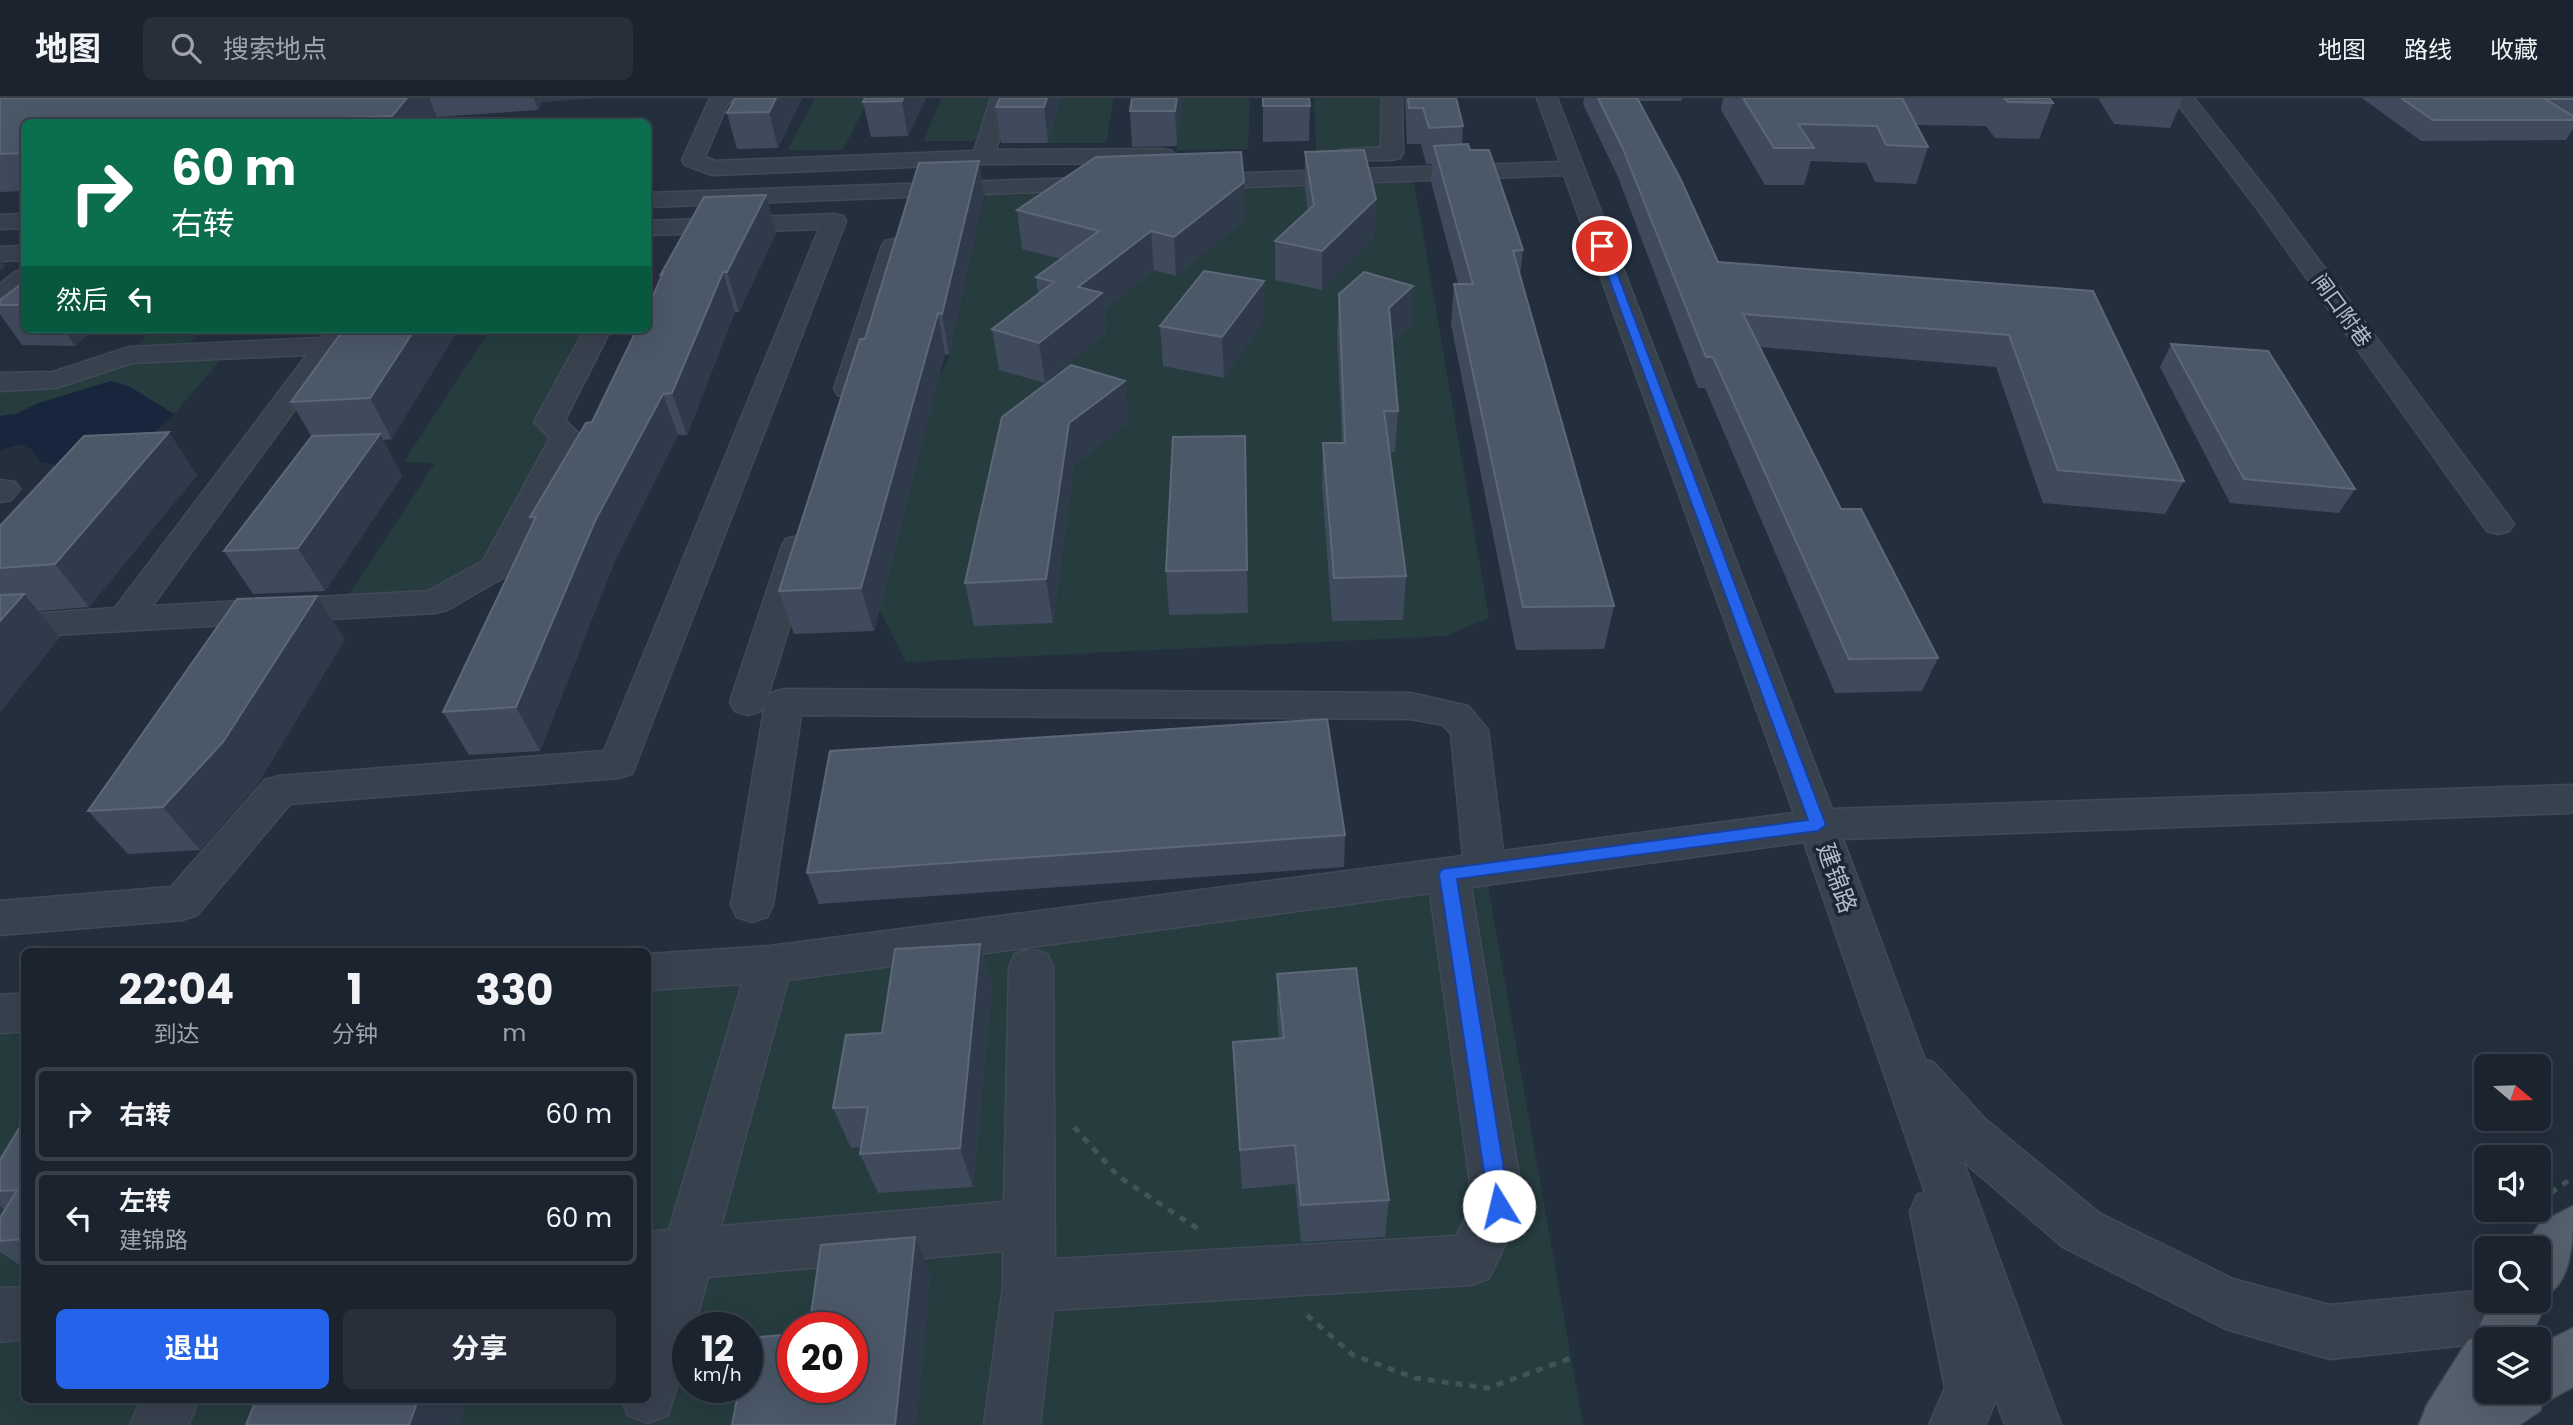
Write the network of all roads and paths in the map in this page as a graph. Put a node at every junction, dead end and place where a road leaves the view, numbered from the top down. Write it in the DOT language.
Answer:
graph roads {
  1 [pos="724,98"];
  2 [pos="1001,98"];
  3 [pos="1392,98"];
  4 [pos="1547,98"];
  5 [pos="2183,98"];
  6 [pos="1192,156"];
  7 [pos="1317,156"];
  8 [pos="983,157"];
  9 [pos="1573,168"];
  10 [pos="1174,182"];
  11 [pos="1132,184"];
  12 [pos="912,191"];
  13 [pos="21,221"];
  14 [pos="0,222"];
  15 [pos="651,223"];
  16 [pos="651,223"];
  17 [pos="21,253"];
  18 [pos="0,254"];
  19 [pos="21,280"];
  20 [pos="0,298"];
  21 [pos="596,333"];
  22 [pos="335,337"];
  23 [pos="0,382"];
  24 [pos="841,414"];
  25 [pos="807,519"];
  26 [pos="2498,524"];
  27 [pos="125,619"];
  28 [pos="0,627"];
  29 [pos="748,702"];
  30 [pos="2569,798"];
  31 [pos="1818,825"];
  32 [pos="1466,872"];
  33 [pos="752,905"];
  34 [pos="0,918"];
  35 [pos="770,964"];
  36 [pos="1031,967"];
  37 [pos="651,972"];
  38 [pos="21,1012"];
  39 [pos="0,1014"];
  40 [pos="1903,1063"];
  41 [pos="2573,1177"];
  42 [pos="2551,1192"];
  43 [pos="1030,1224"];
  44 [pos="2573,1230"];
  45 [pos="668,1256"];
  46 [pos="1030,1286"];
  47 [pos="21,1313"];
  48 [pos="0,1315"];
  49 [pos="2512,1317"];
  50 [pos="2573,1355"];
  51 [pos="2551,1370"];
  52 [pos="651,1371"];
  53 [pos="169,1403"];
  54 [pos="646,1403"];
  55 [pos="2501,1404"];
  56 [pos="158,1425"];
  57 [pos="639,1425"];
  58 [pos="1012,1425"];
  59 [pos="1957,1425"];
  60 [pos="2033,1425"];
  61 [pos="2447,1425"];
  62 [pos="2470,1425"];
  1 -- 8 [label="street"];
  2 -- 8 [label="street"];
  3 -- 7 [label="street"];
  4 -- 9 [label="street, 建锦路"];
  5 -- 26 [label="street, 闸口附巷"];
  6 -- 8 [label="street"];
  9 -- 10 [label="street"];
  9 -- 31 [label="street, 建锦路"];
  11 -- 12 [label="street"];
  12 -- 15 [label="street"];
  12 -- 24 [label="street"];
  13 -- 14 [label="street"];
  16 -- 34 [label="street"];
  17 -- 18 [label="street"];
  19 -- 20 [label="street"];
  21 -- 27 [label="street"];
  22 -- 23 [label="street"];
  22 -- 27 [label="street"];
  25 -- 29 [label="street"];
  27 -- 28 [label="street"];
  30 -- 31 [label="street"];
  31 -- 32 [label="street"];
  31 -- 40 [label="street, 建锦路"];
  32 -- 33 [label="street"];
  32 -- 35 [label="street"];
  32 -- 46 [label="street"];
  35 -- 37 [label="street"];
  35 -- 45 [label="street"];
  36 -- 43 [label="street"];
  38 -- 39 [label="street"];
  40 -- 49 [label="street"];
  40 -- 59 [label="street"];
  40 -- 60 [label="street, 建锦路"];
  41 -- 42 [label="path"];
  43 -- 45 [label="street"];
  43 -- 46 [label="street"];
  44 -- 49 [label="main road"];
  45 -- 52 [label="street"];
  46 -- 58 [label="street"];
  47 -- 48 [label="street"];
  49 -- 61 [label="main road"];
  50 -- 51 [label="main road"];
  53 -- 56 [label="street"];
  54 -- 57 [label="street"];
  55 -- 62 [label="main road"];
}
